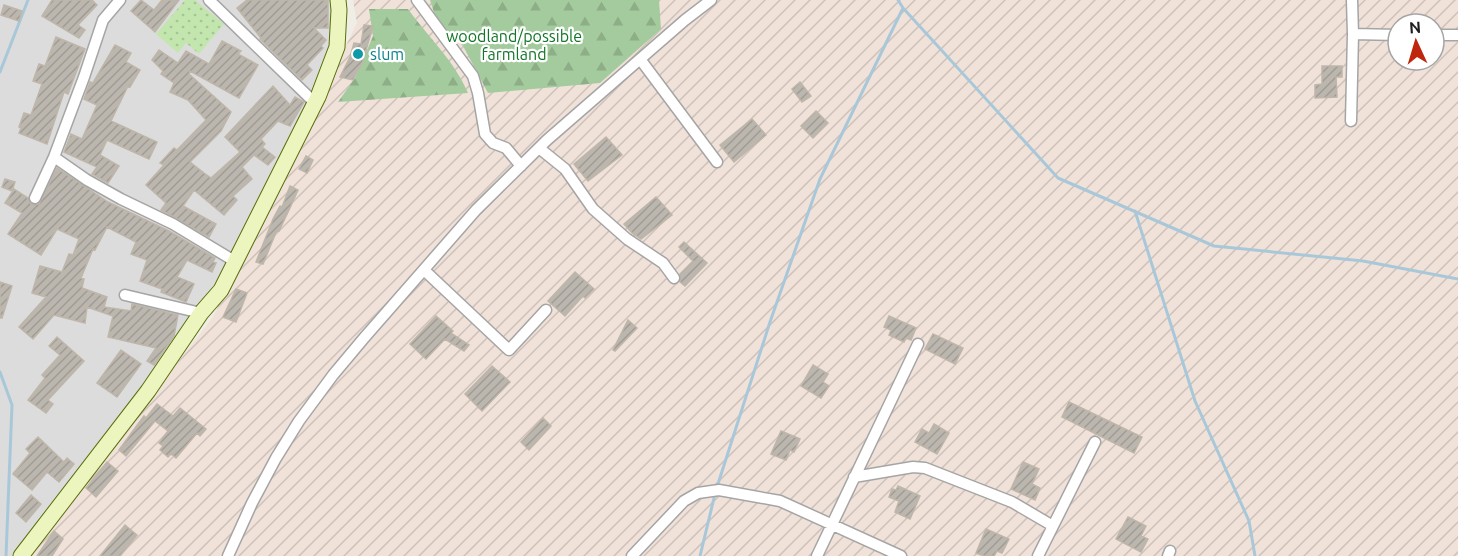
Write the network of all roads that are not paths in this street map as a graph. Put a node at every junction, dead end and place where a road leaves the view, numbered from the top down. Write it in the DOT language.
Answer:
graph roads {
  1 [pos="120,0"];
  2 [pos="209,0"];
  3 [pos="338,0"];
  4 [pos="711,0"];
  5 [pos="1352,0"];
  6 [pos="420,2"];
  7 [pos="1353,34"];
  8 [pos="1386,35"];
  9 [pos="640,59"];
  10 [pos="315,103"];
  11 [pos="1351,121"];
  12 [pos="539,148"];
  13 [pos="54,157"];
  14 [pos="717,162"];
  15 [pos="521,166"];
  16 [pos="35,198"];
  17 [pos="236,262"];
  18 [pos="424,270"];
  19 [pos="674,278"];
  20 [pos="125,295"];
  21 [pos="546,310"];
  22 [pos="201,313"];
  23 [pos="918,344"];
  24 [pos="1095,442"];
  25 [pos="854,477"];
  26 [pos="832,523"];
  27 [pos="1053,526"];
  28 [pos="21,556"];
  29 [pos="228,556"];
  30 [pos="632,556"];
  31 [pos="817,556"];
  32 [pos="901,556"];
  33 [pos="1038,556"];
  1 -- 13 [label="street"];
  2 -- 10 [label="street"];
  3 -- 10 [label="main road"];
  4 -- 9 [label="street"];
  5 -- 7 [label="street"];
  6 -- 15 [label="street"];
  7 -- 8 [label="street"];
  7 -- 11 [label="street"];
  9 -- 12 [label="street"];
  9 -- 14 [label="street"];
  10 -- 17 [label="main road"];
  12 -- 15 [label="street"];
  12 -- 19 [label="street"];
  13 -- 16 [label="street"];
  13 -- 17 [label="street"];
  15 -- 18 [label="street"];
  17 -- 22 [label="main road"];
  18 -- 21 [label="street"];
  18 -- 29 [label="street"];
  20 -- 22 [label="street"];
  22 -- 28 [label="main road"];
  23 -- 25 [label="street"];
  24 -- 27 [label="street"];
  25 -- 26 [label="street"];
  25 -- 27 [label="street"];
  26 -- 30 [label="street"];
  26 -- 31 [label="street"];
  26 -- 32 [label="street"];
  27 -- 33 [label="street"];
}
